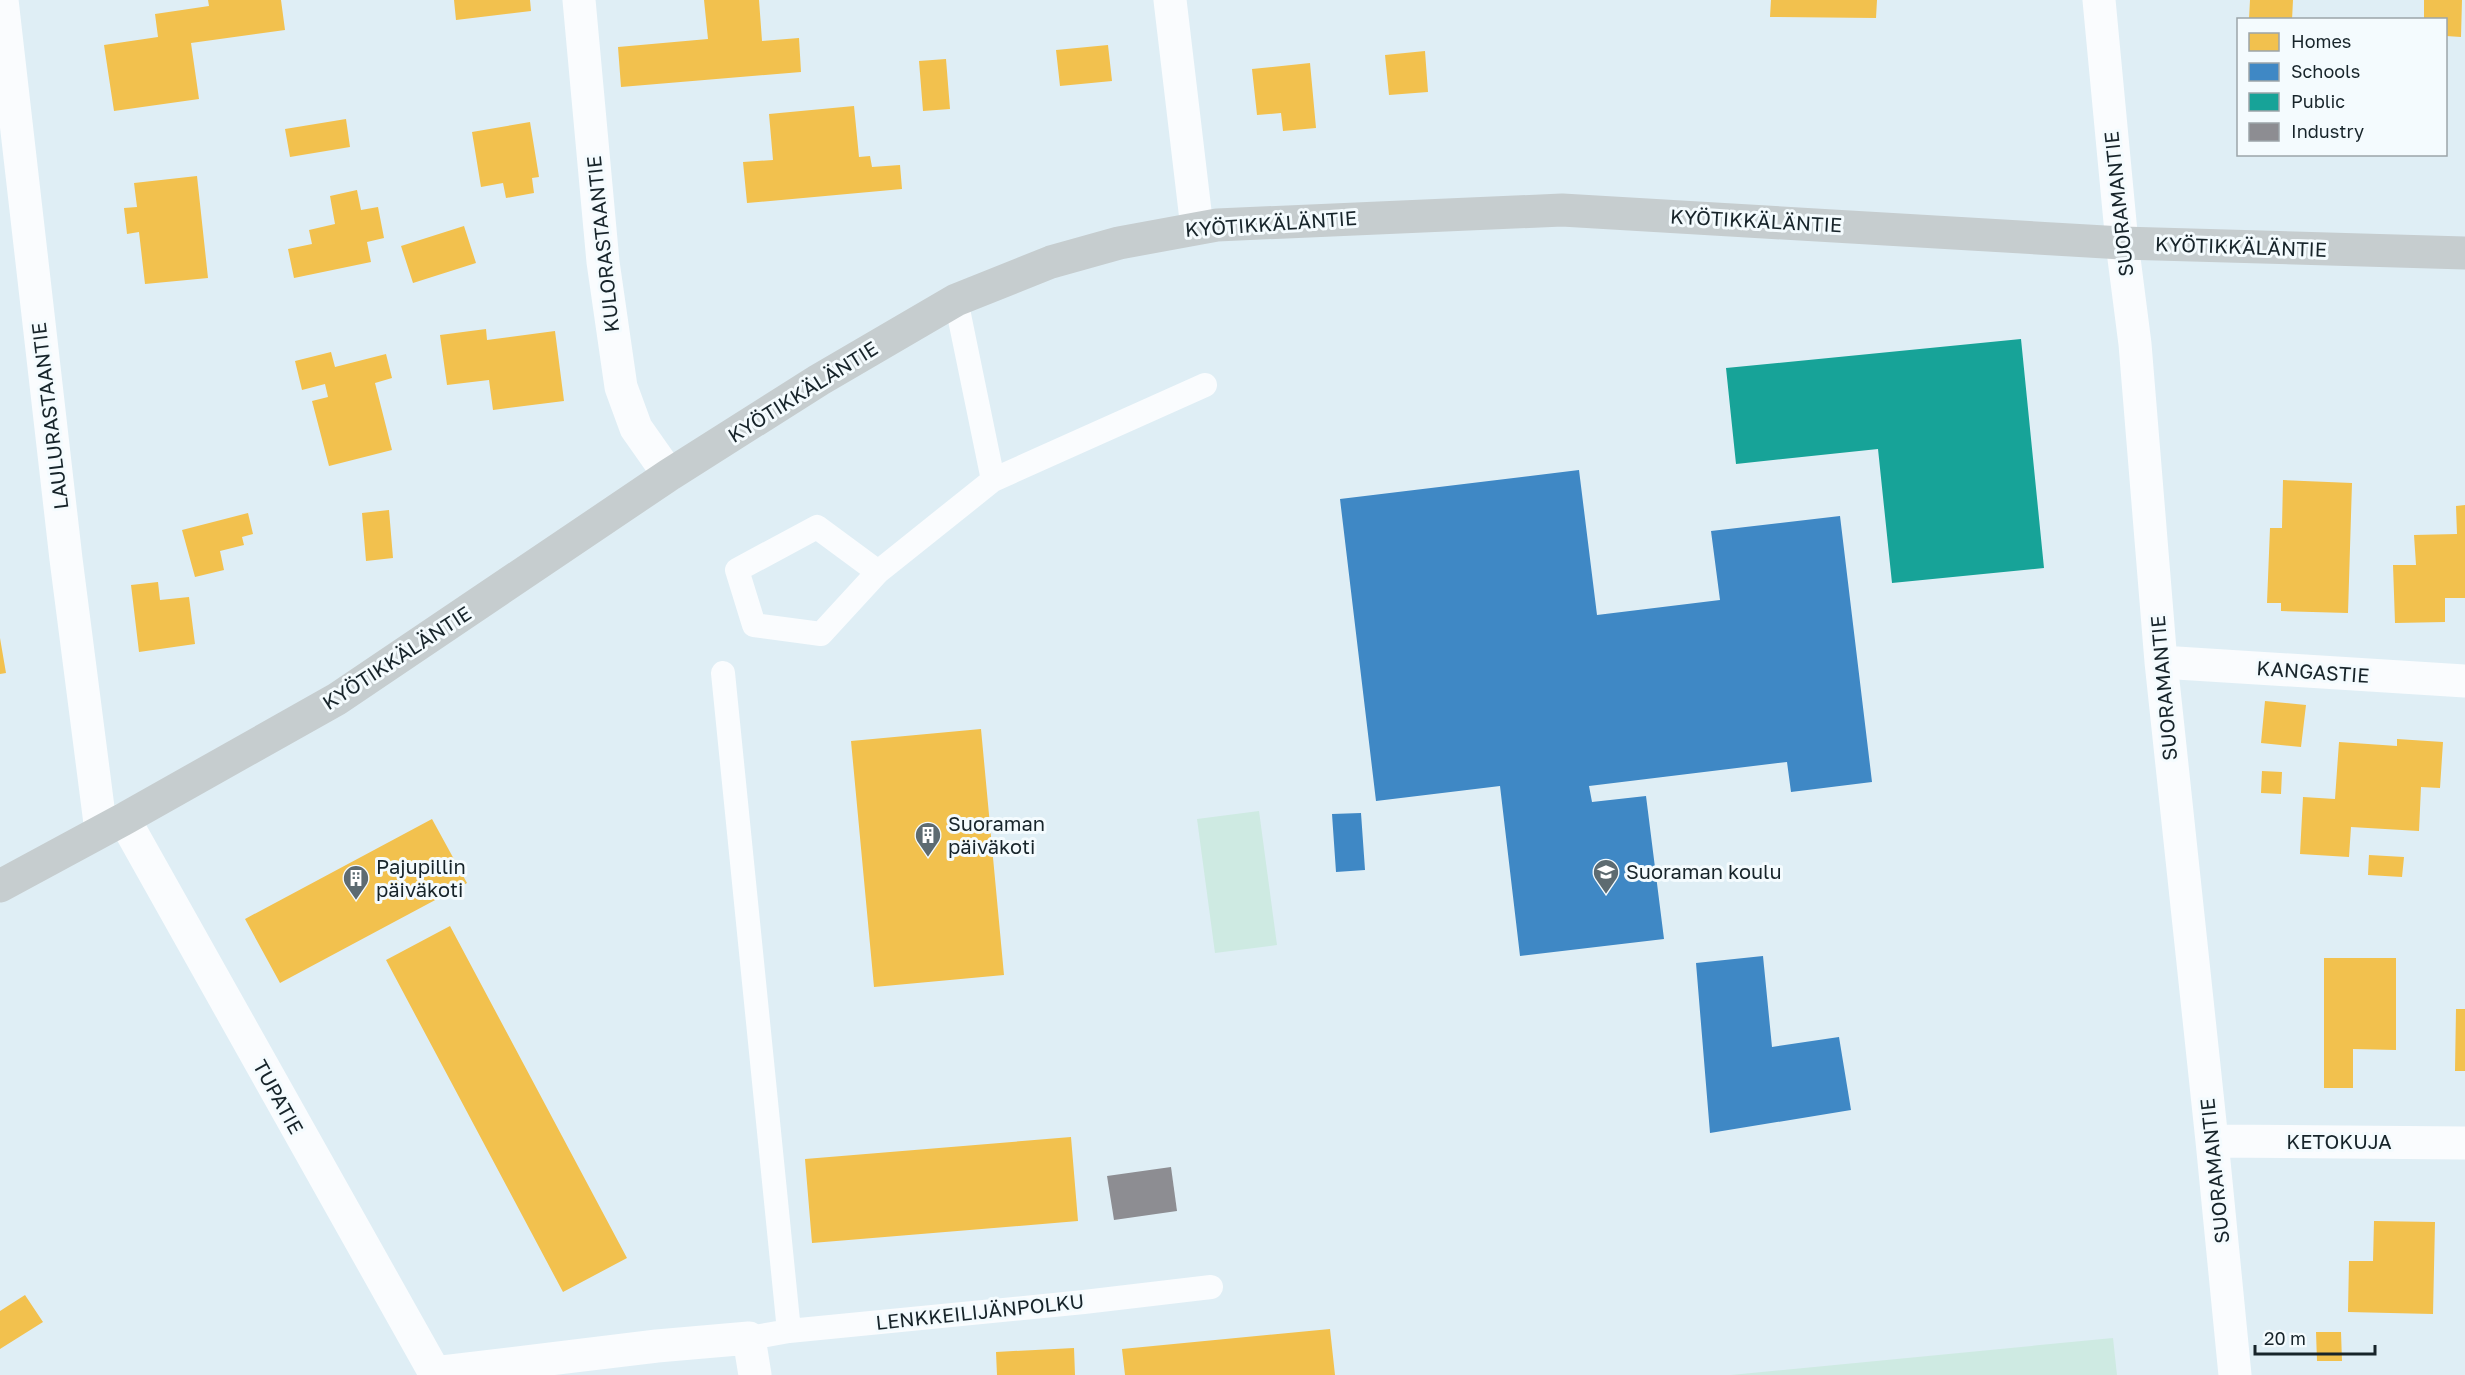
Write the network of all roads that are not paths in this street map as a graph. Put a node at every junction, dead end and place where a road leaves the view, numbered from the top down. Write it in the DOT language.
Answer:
graph roads {
  1 [pos="2,0"];
  2 [pos="579,0"];
  3 [pos="1170,0"];
  4 [pos="2099,0"];
  5 [pos="1197,228"];
  6 [pos="2122,243"];
  7 [pos="2465,253"];
  8 [pos="956,300"];
  9 [pos="1205,385"];
  10 [pos="669,475"];
  11 [pos="993,480"];
  12 [pos="878,572"];
  13 [pos="2161,662"];
  14 [pos="723,673"];
  15 [pos="2465,681"];
  16 [pos="113,825"];
  17 [pos="0,886"];
  18 [pos="2212,1141"];
  19 [pos="2465,1143"];
  20 [pos="1211,1287"];
  21 [pos="789,1331"];
  22 [pos="749,1338"];
  23 [pos="435,1374"];
  24 [pos="755,1375"];
  25 [pos="2235,1375"];
  1 -- 16 [label="street, LAULURASTAANTIE"];
  2 -- 10 [label="street, KULORASTAANTIE"];
  3 -- 5 [label="street"];
  4 -- 6 [label="street, SUORAMANTIE"];
  5 -- 6 [label="main road, KYÖTIKKÄLÄNTIE"];
  5 -- 8 [label="main road, KYÖTIKKÄLÄNTIE"];
  6 -- 7 [label="main road, KYÖTIKKÄLÄNTIE"];
  6 -- 13 [label="street, SUORAMANTIE"];
  8 -- 10 [label="main road, KYÖTIKKÄLÄNTIE"];
  8 -- 11 [label="lane"];
  9 -- 11 [label="lane"];
  10 -- 16 [label="main road, KYÖTIKKÄLÄNTIE"];
  11 -- 12 [label="lane"];
  12 -- 12 [label="lane"];
  13 -- 15 [label="street, KANGASTIE"];
  13 -- 18 [label="street, SUORAMANTIE"];
  14 -- 21 [label="lane"];
  16 -- 17 [label="main road, KYÖTIKKÄLÄNTIE"];
  16 -- 23 [label="street, TUPATIE"];
  18 -- 19 [label="street, KETOKUJA"];
  18 -- 25 [label="street, SUORAMANTIE"];
  20 -- 21 [label="lane, LENKKEILIJÄNPOLKU"];
  21 -- 22 [label="lane, LENKKEILIJÄNPOLKU"];
  22 -- 23 [label="street, TUPATIE"];
  22 -- 24 [label="street"];
}
